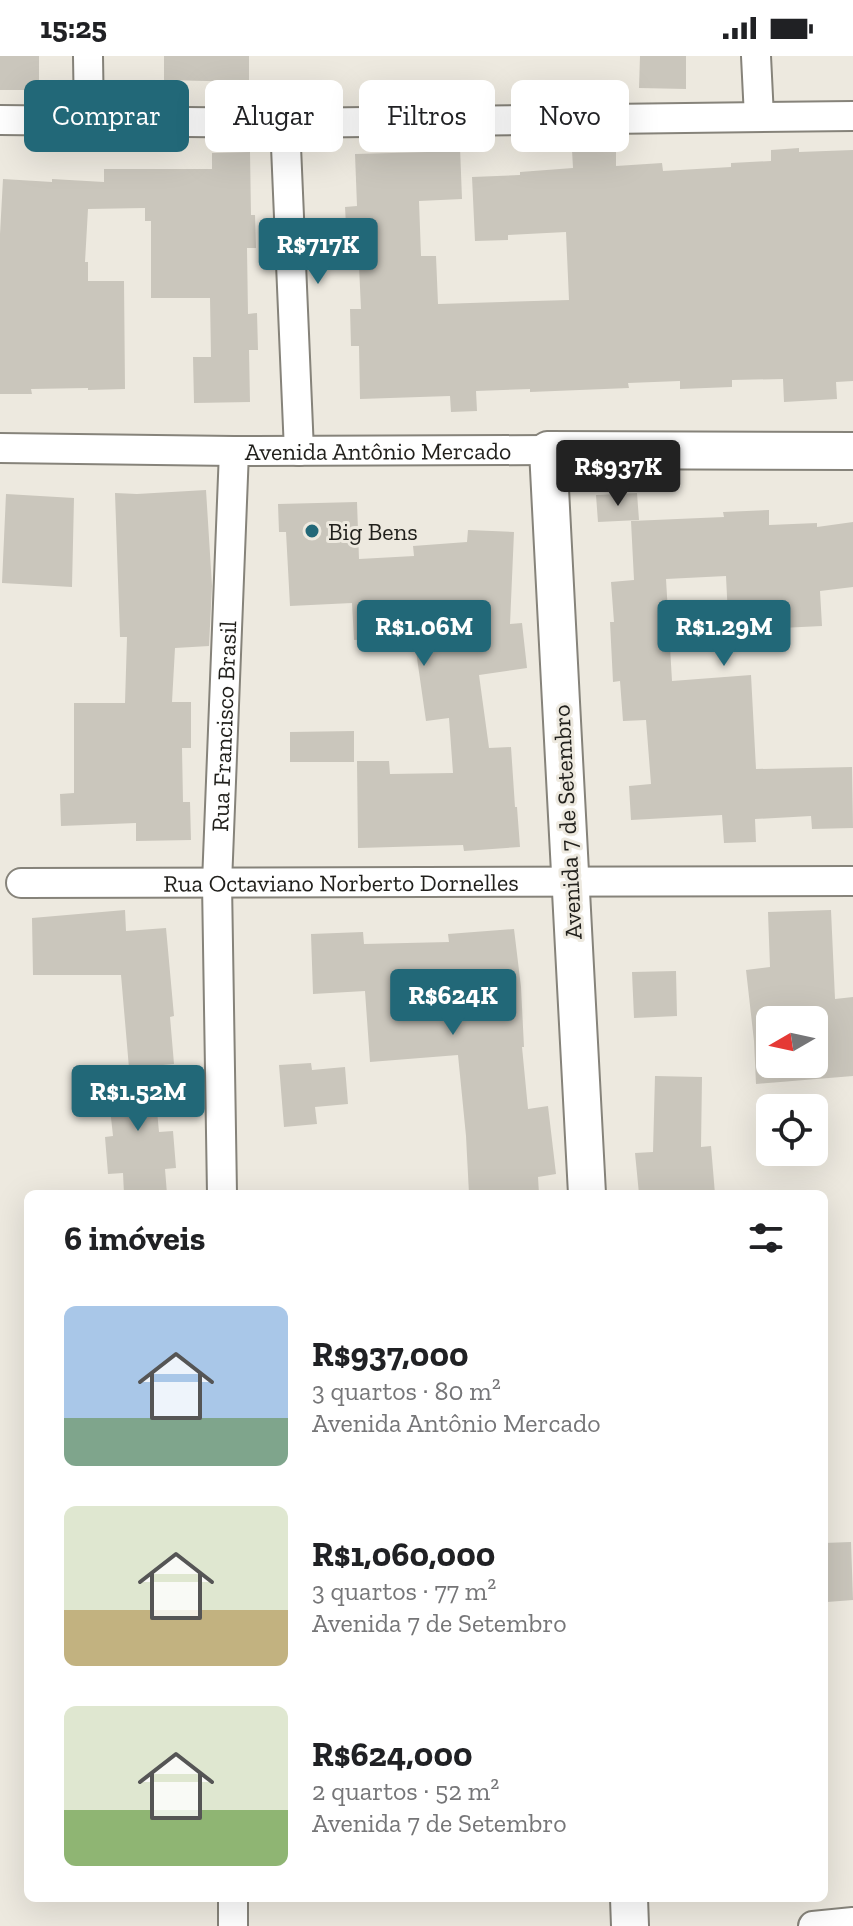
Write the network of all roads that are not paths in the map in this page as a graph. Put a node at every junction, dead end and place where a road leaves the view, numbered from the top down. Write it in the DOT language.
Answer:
graph roads {
  1 [pos="88,56"];
  2 [pos="756,56"];
  3 [pos="88,80"];
  4 [pos="853,116"];
  5 [pos="759,117"];
  6 [pos="0,120"];
  7 [pos="24,120"];
  8 [pos="343,122"];
  9 [pos="286,152"];
  10 [pos="0,448"];
  11 [pos="548,450"];
  12 [pos="234,451"];
  13 [pos="299,451"];
  14 [pos="853,451"];
  15 [pos="569,881"];
  16 [pos="853,881"];
  17 [pos="21,883"];
  18 [pos="217,883"];
  19 [pos="222,1190"];
  20 [pos="587,1190"];
  21 [pos="233,1902"];
  22 [pos="629,1902"];
  23 [pos="853,1922"];
  24 [pos="233,1926"];
  25 [pos="630,1926"];
  26 [pos="813,1926"];
  1 -- 3 [label="street"];
  2 -- 5 [label="street"];
  4 -- 5 [label="street"];
  5 -- 8 [label="street"];
  6 -- 7 [label="street"];
  9 -- 13 [label="street"];
  10 -- 12 [label="street, Avenida Antônio Mercado"];
  11 -- 13 [label="street, Avenida Antônio Mercado"];
  11 -- 14 [label="street, Avenida Antônio Mercado"];
  11 -- 15 [label="street, Avenida 7 de Setembro"];
  12 -- 13 [label="street, Avenida Antônio Mercado"];
  12 -- 18 [label="street, Rua Francisco Brasil"];
  15 -- 16 [label="street, Rua Octaviano Norberto Dornelles"];
  15 -- 18 [label="street, Rua Octaviano Norberto Dornelles"];
  15 -- 20 [label="street, Avenida 7 de Setembro"];
  17 -- 18 [label="street, Rua Octaviano Norberto Dornelles"];
  18 -- 19 [label="street, Rua Francisco Brasil"];
  21 -- 24 [label="street"];
  22 -- 25 [label="street"];
  23 -- 26 [label="street"];
}
